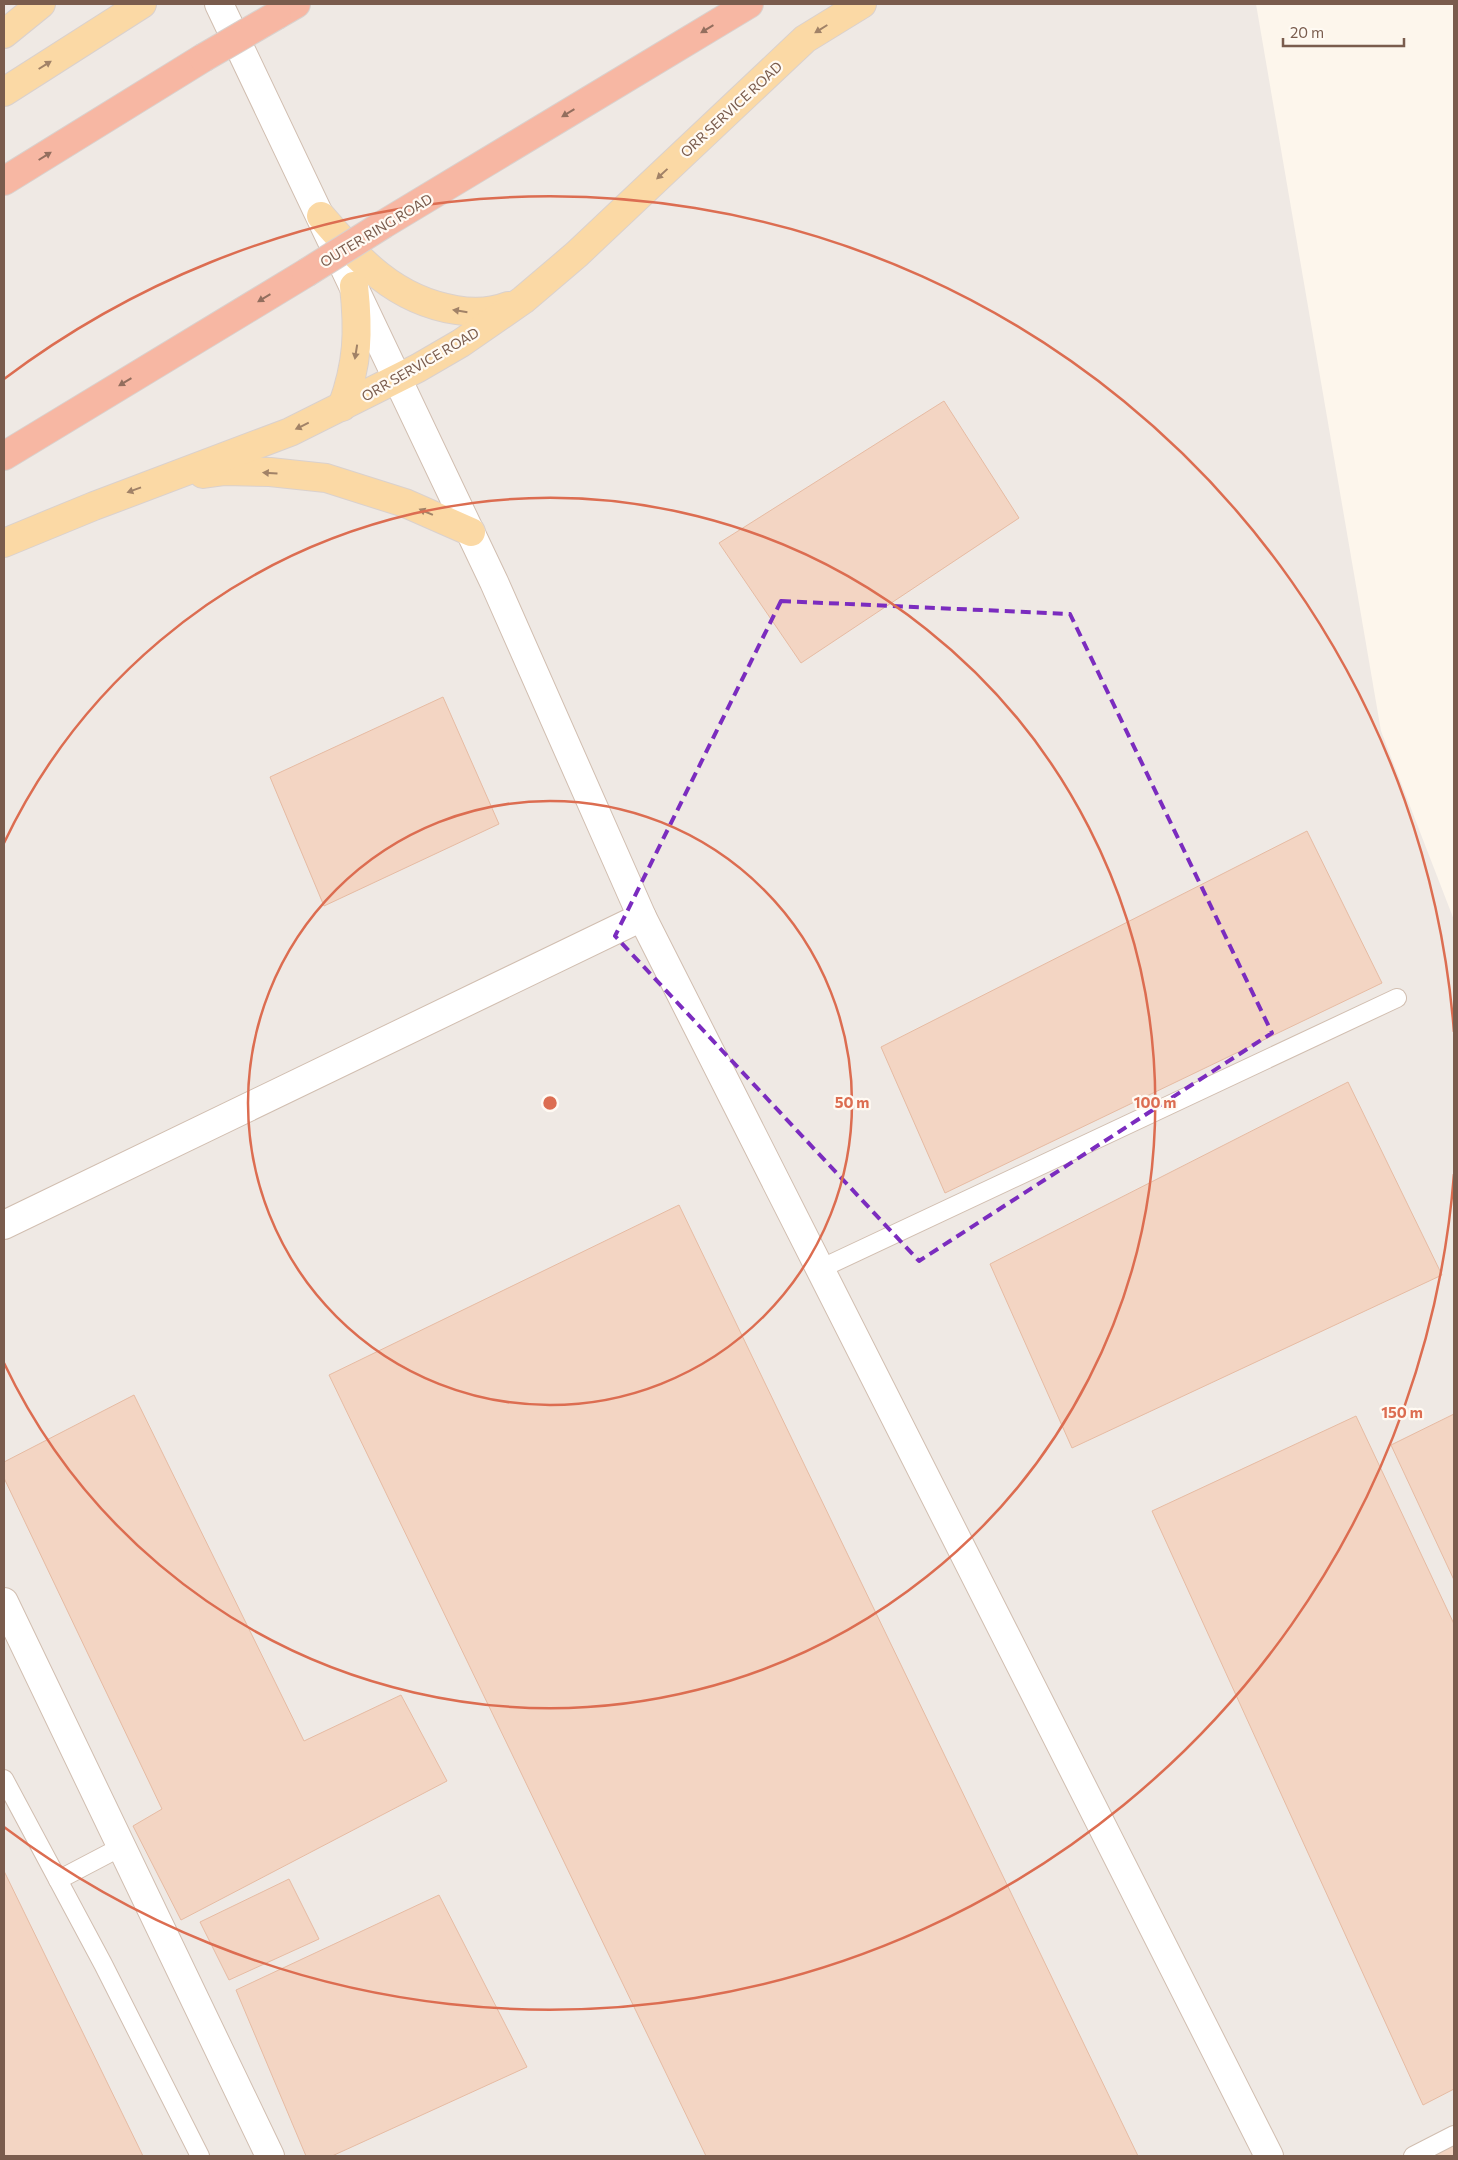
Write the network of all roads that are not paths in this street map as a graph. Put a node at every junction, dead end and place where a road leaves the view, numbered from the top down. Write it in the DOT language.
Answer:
graph roads {
  1 [pos="41,4"];
  2 [pos="142,4"];
  3 [pos="219,4"];
  4 [pos="749,4"];
  5 [pos="862,4"];
  6 [pos="286,9"];
  7 [pos="4,34"];
  8 [pos="4,92"];
  9 [pos="4,181"];
  10 [pos="321,216"];
  11 [pos="354,286"];
  12 [pos="523,300"];
  13 [pos="398,378"];
  14 [pos="342,407"];
  15 [pos="4,456"];
  16 [pos="168,478"];
  17 [pos="471,532"];
  18 [pos="4,543"];
  19 [pos="642,917"];
  20 [pos="1397,998"];
  21 [pos="4,1225"];
  22 [pos="820,1270"];
  23 [pos="4,1602"];
  24 [pos="4,1779"];
  25 [pos="121,1847"];
  26 [pos="58,1880"];
  27 [pos="1454,2135"];
  28 [pos="200,2156"];
  29 [pos="270,2156"];
  30 [pos="1269,2156"];
  31 [pos="1412,2156"];
  1 -- 7 [label="main road"];
  8 -- 2 [label="main road, one-way"];
  3 -- 10 [label="street"];
  4 -- 15 [label="highway, OUTER RING ROAD, one-way, bridge"];
  5 -- 12 [label="main road, ORR SERVICE ROAD, one-way"];
  9 -- 6 [label="highway, one-way, bridge"];
  10 -- 11 [label="street"];
  12 -- 10 [label="main road, one-way"];
  11 -- 13 [label="street"];
  11 -- 14 [label="main road, one-way"];
  12 -- 13 [label="main road, ORR SERVICE ROAD"];
  13 -- 14 [label="main road, ORR SERVICE ROAD"];
  13 -- 17 [label="street"];
  14 -- 16 [label="main road, ORR SERVICE ROAD, one-way"];
  17 -- 16 [label="main road, one-way"];
  16 -- 18 [label="main road, ORR SERVICE ROAD, one-way"];
  17 -- 19 [label="street"];
  19 -- 21 [label="street"];
  19 -- 22 [label="street"];
  20 -- 22 [label="lane"];
  22 -- 30 [label="street"];
  23 -- 25 [label="street"];
  24 -- 26 [label="lane"];
  25 -- 26 [label="lane"];
  25 -- 29 [label="street"];
  26 -- 28 [label="lane"];
  27 -- 31 [label="lane"];
}
